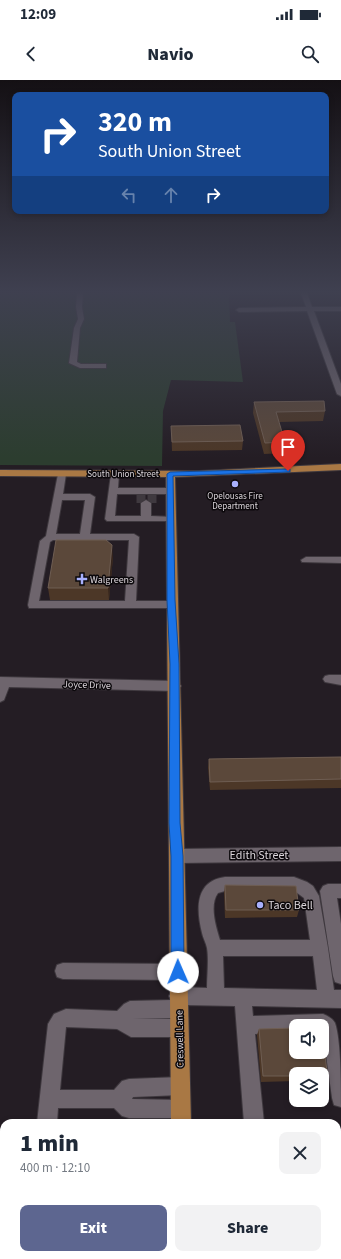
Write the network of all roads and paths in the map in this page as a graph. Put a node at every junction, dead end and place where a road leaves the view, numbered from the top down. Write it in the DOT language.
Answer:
graph roads {
  1 [pos="74,348"];
  2 [pos="324,348"];
  3 [pos="103,366"];
  4 [pos="341,394"];
  5 [pos="341,467"];
  6 [pos="0,473"];
  7 [pos="62,474"];
  8 [pos="115,474"];
  9 [pos="170,474"];
  10 [pos="113,491"];
  11 [pos="170,491"];
  12 [pos="58,497"];
  13 [pos="146,501"];
  14 [pos="170,519"];
  15 [pos="52,537"];
  16 [pos="85,537"];
  17 [pos="306,560"];
  18 [pos="341,560"];
  19 [pos="130,605"];
  20 [pos="172,605"];
  21 [pos="2,682"];
  22 [pos="175,686"];
  23 [pos="0,697"];
  24 [pos="341,854"];
  25 [pos="177,856"];
  26 [pos="341,891"];
  27 [pos="215,948"];
  28 [pos="320,948"];
  29 [pos="64,971"];
  30 [pos="178,972"];
  31 [pos="341,976"];
  32 [pos="216,997"];
  33 [pos="243,997"];
  34 [pos="333,998"];
  35 [pos="178,1002"];
  36 [pos="120,1020"];
  37 [pos="246,1025"];
  38 [pos="179,1028"];
  39 [pos="180,1086"];
  40 [pos="341,1098"];
  41 [pos="50,1099"];
  42 [pos="118,1099"];
  43 [pos="180,1116"];
  44 [pos="48,1119"];
  45 [pos="254,1119"];
  1 -- 3 [label="street"];
  2 -- 4 [label="street"];
  5 -- 9 [label="main road, South Union Street"];
  6 -- 7 [label="main road, South Union Street"];
  7 -- 8 [label="main road, South Union Street"];
  7 -- 12 [label="street"];
  8 -- 9 [label="main road, South Union Street"];
  8 -- 10 [label="street"];
  9 -- 11 [label="main road, Creswell Lane"];
  10 -- 13 [label="street"];
  10 -- 13 [label="street"];
  11 -- 13 [label="street"];
  11 -- 14 [label="main road, Creswell Lane"];
  12 -- 15 [label="street"];
  12 -- 16 [label="street"];
  13 -- 14 [label="street"];
  14 -- 20 [label="main road, Creswell Lane"];
  15 -- 16 [label="street"];
  15 -- 19 [label="street"];
  16 -- 19 [label="street"];
  17 -- 18 [label="street"];
  19 -- 20 [label="street"];
  20 -- 22 [label="main road, Creswell Lane"];
  21 -- 22 [label="street, Joyce Drive"];
  21 -- 23 [label="street"];
  22 -- 25 [label="main road, Creswell Lane"];
  24 -- 25 [label="street, Edith Street"];
  25 -- 30 [label="main road, Creswell Lane"];
  26 -- 31 [label="street"];
  27 -- 28 [label="street"];
  27 -- 28 [label="street"];
  27 -- 32 [label="street"];
  28 -- 34 [label="street"];
  29 -- 30 [label="street"];
  30 -- 35 [label="main road, Creswell Lane"];
  32 -- 33 [label="street"];
  32 -- 35 [label="street"];
  33 -- 34 [label="street"];
  33 -- 37 [label="street"];
  35 -- 36 [label="street"];
  35 -- 38 [label="main road, Creswell Lane"];
  36 -- 38 [label="street"];
  36 -- 41 [label="street"];
  37 -- 40 [label="street"];
  37 -- 45 [label="street"];
  38 -- 39 [label="main road, Creswell Lane"];
  39 -- 42 [label="street"];
  39 -- 43 [label="main road, Creswell Lane"];
  41 -- 42 [label="street"];
  41 -- 44 [label="street"];
  42 -- 43 [label="street"];
}
